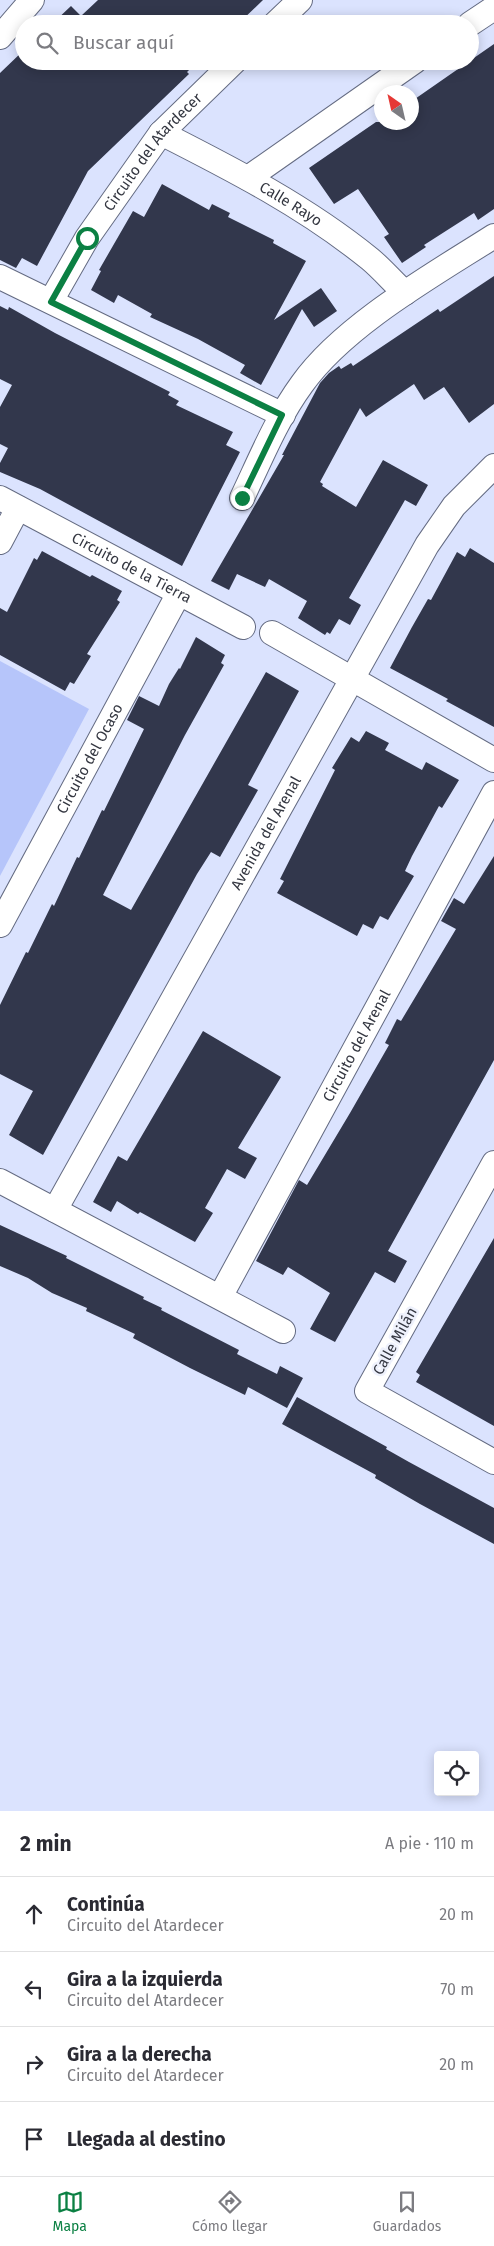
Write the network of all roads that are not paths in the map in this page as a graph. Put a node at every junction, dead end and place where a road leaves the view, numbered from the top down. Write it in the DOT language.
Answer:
graph roads {
  1 [pos="32,0"];
  2 [pos="300,0"];
  3 [pos="494,8"];
  4 [pos="19,15"];
  5 [pos="284,15"];
  6 [pos="479,18"];
  7 [pos="15,20"];
  8 [pos="0,37"];
  9 [pos="225,70"];
  10 [pos="402,70"];
  11 [pos="161,133"];
  12 [pos="248,178"];
  13 [pos="494,236"];
  14 [pos="0,277"];
  15 [pos="405,294"];
  16 [pos="51,302"];
  17 [pos="282,415"];
  18 [pos="494,466"];
  19 [pos="242,498"];
  20 [pos="9,503"];
  21 [pos="0,542"];
  22 [pos="179,593"];
  23 [pos="243,627"];
  24 [pos="272,633"];
  25 [pos="352,679"];
  26 [pos="494,760"];
  27 [pos="494,793"];
  28 [pos="0,926"];
  29 [pos="494,1163"];
  30 [pos="0,1181"];
  31 [pos="55,1210"];
  32 [pos="220,1298"];
  33 [pos="283,1331"];
  34 [pos="494,1462"];
  1 -- 4 [label="street"];
  2 -- 5 [label="street"];
  3 -- 6 [label="street"];
  7 -- 8 [label="street"];
  9 -- 11 [label="street, Circuito del Atardecer"];
  10 -- 12 [label="street"];
  11 -- 12 [label="street, Calle Rayo"];
  11 -- 16 [label="street, Circuito del Atardecer"];
  12 -- 15 [label="street, Calle Rayo"];
  13 -- 15 [label="street"];
  14 -- 16 [label="street"];
  15 -- 17 [label="street"];
  16 -- 17 [label="street"];
  17 -- 19 [label="street"];
  18 -- 25 [label="street, Avenida del Arenal"];
  20 -- 21 [label="street, Circuito de la Tierra"];
  20 -- 22 [label="street, Circuito de la Tierra"];
  22 -- 23 [label="street, Circuito de la Tierra"];
  22 -- 28 [label="street, Circuito del Ocaso"];
  24 -- 25 [label="street"];
  25 -- 26 [label="street"];
  25 -- 31 [label="street, Avenida del Arenal"];
  27 -- 32 [label="street, Circuito del Arenal"];
  29 -- 34 [label="street, Calle Milán"];
  30 -- 31 [label="street"];
  31 -- 32 [label="street"];
  32 -- 33 [label="street"];
}
